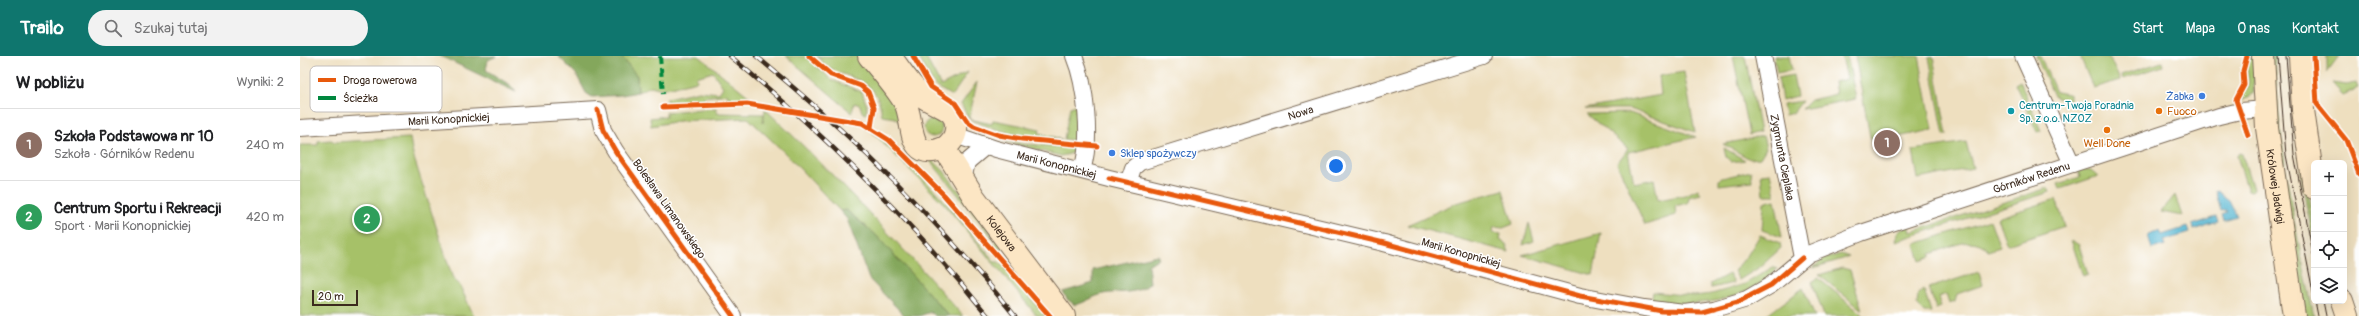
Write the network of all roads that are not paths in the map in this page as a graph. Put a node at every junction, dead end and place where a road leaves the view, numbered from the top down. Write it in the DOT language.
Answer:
graph roads {
  1 [pos="869,56"];
  2 [pos="890,56"];
  3 [pos="1074,56"];
  4 [pos="1484,56"];
  5 [pos="1763,56"];
  6 [pos="2023,56"];
  7 [pos="2263,56"];
  8 [pos="2300,56"];
  9 [pos="2266,109"];
  10 [pos="598,110"];
  11 [pos="300,128"];
  12 [pos="949,141"];
  13 [pos="986,146"];
  14 [pos="2072,164"];
  15 [pos="2311,167"];
  16 [pos="1082,170"];
  17 [pos="963,180"];
  18 [pos="1128,183"];
  19 [pos="1802,258"];
  20 [pos="2343,304"];
  21 [pos="733,316"];
  22 [pos="1064,316"];
  23 [pos="2294,316"];
  24 [pos="2347,316"];
  1 -- 12 [label="street"];
  2 -- 12 [label="street"];
  3 -- 16 [label="street"];
  4 -- 18 [label="street, Nowa"];
  5 -- 19 [label="street, Zygmunta Cieplaka"];
  6 -- 14 [label="street"];
  7 -- 9 [label="street, Królowej Jadwigi"];
  8 -- 15 [label="street"];
  9 -- 14 [label="street, Górników Redenu"];
  9 -- 23 [label="street, Królowej Jadwigi"];
  10 -- 11 [label="street, Marii Konopnickiej"];
  10 -- 21 [label="street, Bolesława Limanowskiego"];
  12 -- 13 [label="street, Marii Konopnickiej"];
  12 -- 17 [label="street, Kolejowa"];
  13 -- 16 [label="street, Marii Konopnickiej"];
  13 -- 17 [label="street"];
  14 -- 19 [label="street, Górników Redenu"];
  16 -- 18 [label="street, Marii Konopnickiej"];
  17 -- 22 [label="street, Kolejowa"];
  18 -- 19 [label="street, Marii Konopnickiej"];
  20 -- 24 [label="street"];
}
